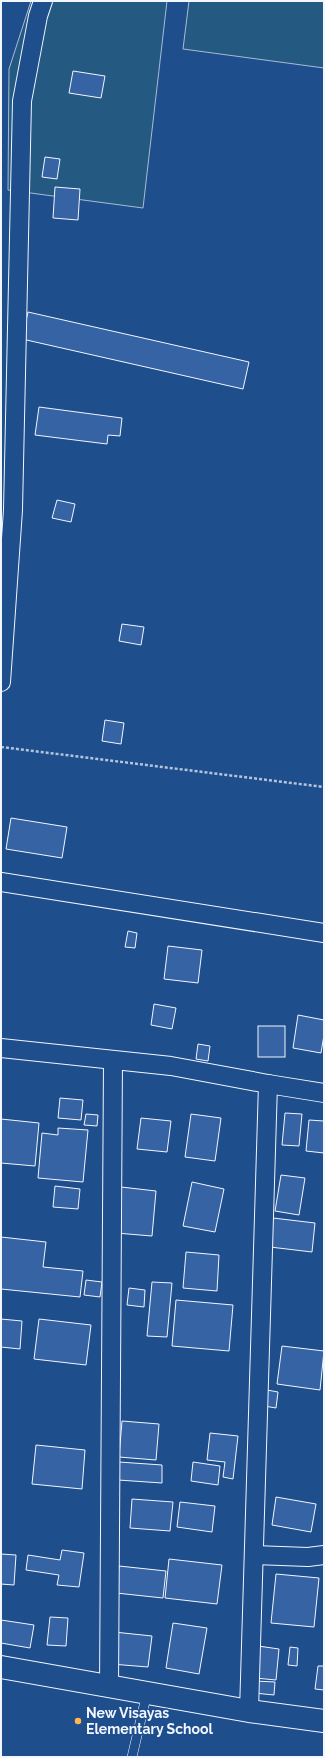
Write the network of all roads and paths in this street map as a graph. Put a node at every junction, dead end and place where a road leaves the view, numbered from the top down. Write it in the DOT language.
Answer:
graph roads {
  1 [pos="44,1"];
  2 [pos="1,682"];
  3 [pos="1,747"];
  4 [pos="324,787"];
  5 [pos="1,882"];
  6 [pos="324,933"];
  7 [pos="1,1048"];
  8 [pos="113,1060"];
  9 [pos="268,1084"];
  10 [pos="324,1093"];
  11 [pos="254,1555"];
  12 [pos="324,1555"];
  13 [pos="1,1667"];
  14 [pos="109,1687"];
  15 [pos="147,1693"];
  16 [pos="250,1711"];
  17 [pos="324,1721"];
  18 [pos="132,1757"];
  1 -- 2 [label="street"];
  3 -- 4 [label="path"];
  5 -- 6 [label="street"];
  7 -- 8 [label="street"];
  8 -- 9 [label="street"];
  8 -- 14 [label="street"];
  9 -- 10 [label="street"];
  9 -- 11 [label="street"];
  11 -- 12 [label="street"];
  11 -- 16 [label="street"];
  13 -- 14 [label="main road"];
  14 -- 15 [label="main road"];
  15 -- 16 [label="main road"];
  15 -- 18 [label="lane"];
  16 -- 17 [label="main road"];
}
